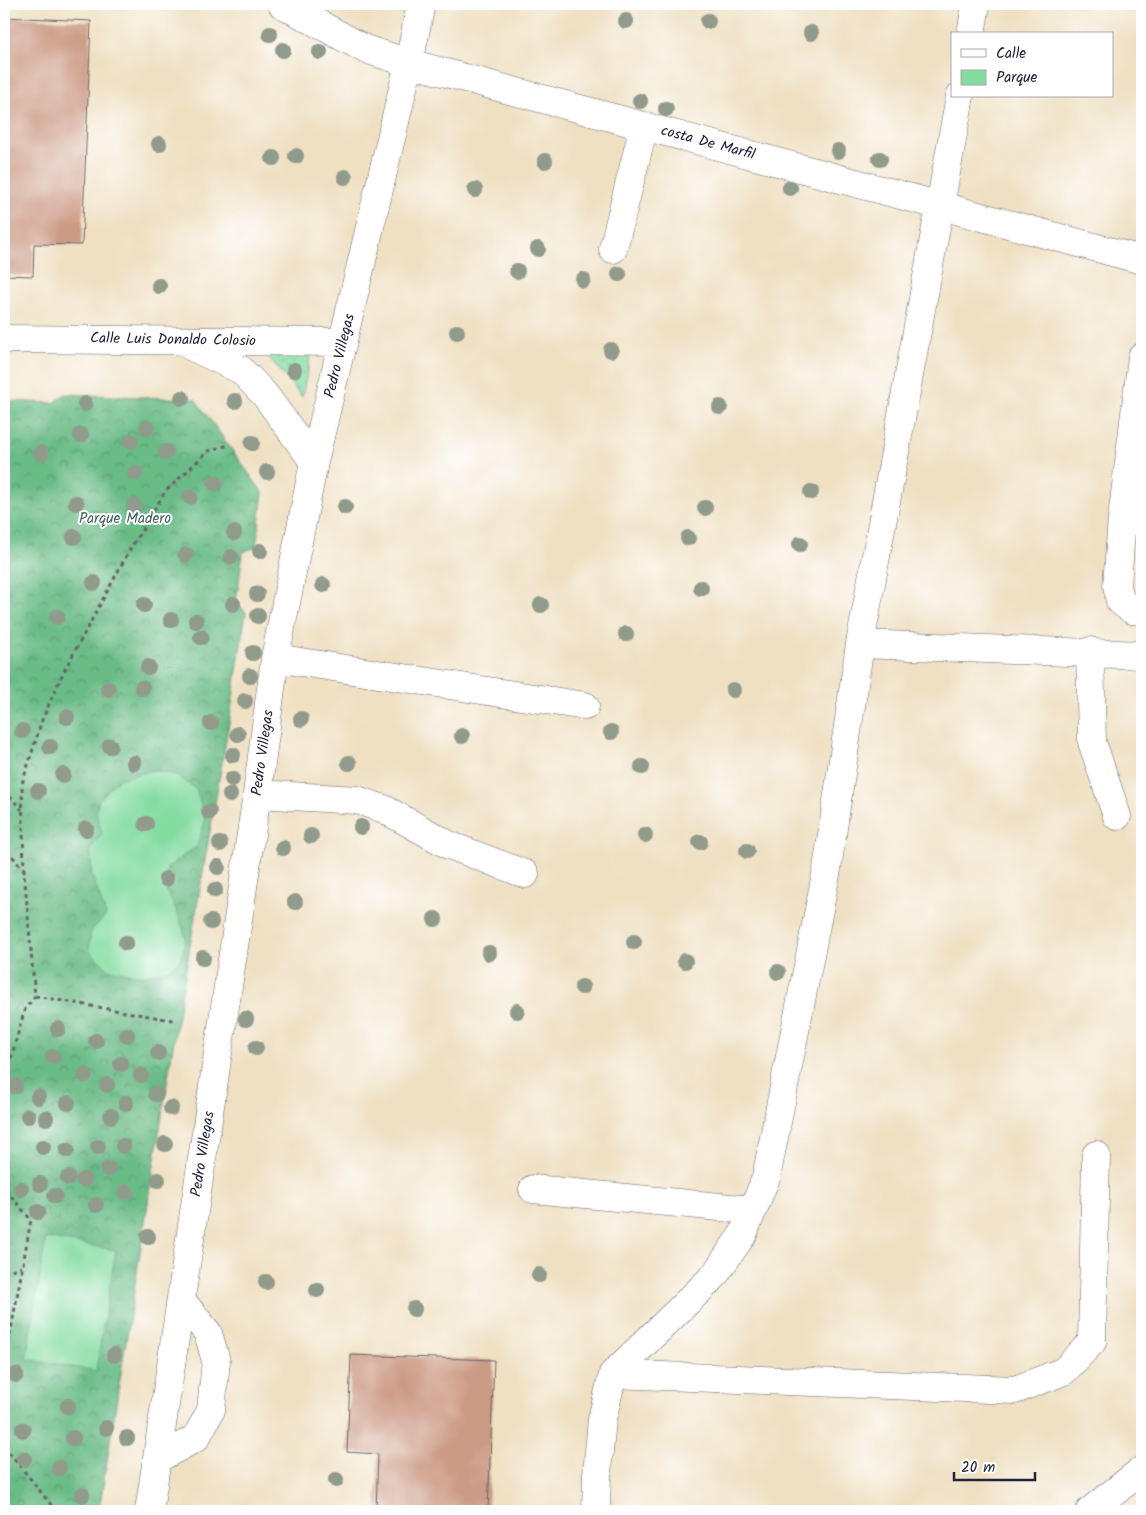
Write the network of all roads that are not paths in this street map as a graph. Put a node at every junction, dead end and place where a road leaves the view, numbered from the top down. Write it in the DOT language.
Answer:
graph roads {
  1 [pos="282,4"];
  2 [pos="421,4"];
  3 [pos="976,4"];
  4 [pos="971,32"];
  5 [pos="409,64"];
  6 [pos="960,98"];
  7 [pos="644,126"];
  8 [pos="940,204"];
  9 [pos="612,249"];
  10 [pos="1142,260"];
  11 [pos="4,339"];
  12 [pos="176,340"];
  13 [pos="343,342"];
  14 [pos="1142,357"];
  15 [pos="314,462"];
  16 [pos="1142,611"];
  17 [pos="860,644"];
  18 [pos="1090,651"];
  19 [pos="1142,654"];
  20 [pos="275,658"];
  21 [pos="585,706"];
  22 [pos="257,794"];
  23 [pos="1117,816"];
  24 [pos="525,874"];
  25 [pos="1096,1155"];
  26 [pos="533,1189"];
  27 [pos="751,1210"];
  28 [pos="181,1300"];
  29 [pos="614,1374"];
  30 [pos="157,1459"];
  31 [pos="1142,1470"];
  32 [pos="1142,1496"];
  33 [pos="1094,1508"];
  34 [pos="149,1511"];
  35 [pos="596,1511"];
  1 -- 5 [label="street, costa De Marfil"];
  2 -- 5 [label="street, Pedro Villegas"];
  3 -- 4 [label="street"];
  5 -- 7 [label="street, costa De Marfil"];
  5 -- 13 [label="street, Pedro Villegas"];
  6 -- 8 [label="street"];
  7 -- 8 [label="street, costa De Marfil"];
  7 -- 9 [label="street"];
  8 -- 10 [label="street, costa De Marfil"];
  8 -- 17 [label="street"];
  11 -- 12 [label="street, Calle Luis Donaldo Colosio"];
  12 -- 13 [label="street, Calle Luis Donaldo Colosio"];
  12 -- 15 [label="street"];
  13 -- 15 [label="street, Pedro Villegas"];
  14 -- 16 [label="street"];
  15 -- 20 [label="street, Pedro Villegas"];
  17 -- 18 [label="street"];
  17 -- 27 [label="street"];
  18 -- 19 [label="street"];
  18 -- 23 [label="street"];
  20 -- 21 [label="street"];
  20 -- 22 [label="street, Pedro Villegas"];
  22 -- 24 [label="street"];
  22 -- 28 [label="street, Pedro Villegas"];
  25 -- 29 [label="street"];
  26 -- 27 [label="street"];
  27 -- 29 [label="street"];
  28 -- 30 [label="street, Pedro Villegas"];
  28 -- 30 [label="street"];
  29 -- 35 [label="street"];
  30 -- 34 [label="street, Pedro Villegas"];
  31 -- 33 [label="street"];
  32 -- 33 [label="street"];
}
